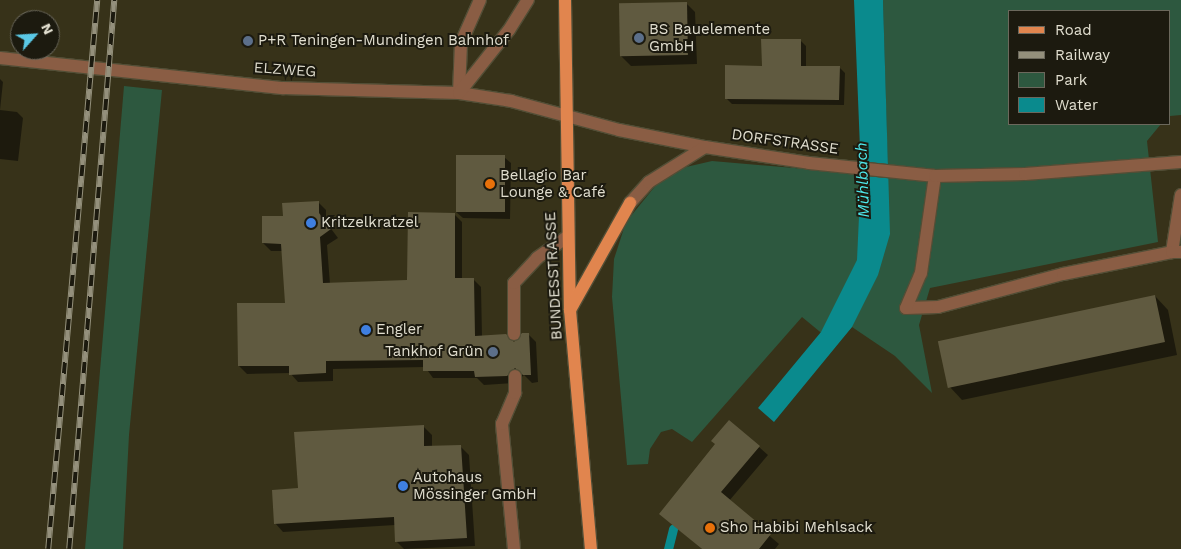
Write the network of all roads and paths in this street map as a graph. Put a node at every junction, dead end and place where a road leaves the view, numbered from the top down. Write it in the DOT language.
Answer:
graph roads {
  1 [pos="480,0"];
  2 [pos="528,0"];
  3 [pos="565,0"];
  4 [pos="0,58"];
  5 [pos="460,93"];
  6 [pos="566,116"];
  7 [pos="705,147"];
  8 [pos="1181,162"];
  9 [pos="934,176"];
  10 [pos="1181,195"];
  11 [pos="630,203"];
  12 [pos="567,237"];
  13 [pos="1177,252"];
  14 [pos="570,310"];
  15 [pos="514,334"];
  16 [pos="515,376"];
  17 [pos="514,549"];
  18 [pos="591,549"];
  1 -- 5 [label="street"];
  2 -- 5 [label="street"];
  3 -- 6 [label="main road, BUNDESSTRASSE"];
  4 -- 5 [label="street, ELZWEG"];
  5 -- 6 [label="street, ELZWEG"];
  6 -- 7 [label="street, DORFSTRASSE"];
  6 -- 12 [label="main road, BUNDESSTRASSE"];
  7 -- 9 [label="street, DORFSTRASSE"];
  7 -- 11 [label="street"];
  8 -- 9 [label="street, DORFSTRASSE"];
  9 -- 13 [label="street"];
  10 -- 13 [label="street"];
  11 -- 14 [label="main road"];
  12 -- 14 [label="main road, BUNDESSTRASSE"];
  12 -- 15 [label="street"];
  14 -- 18 [label="main road, BUNDESSTRASSE"];
  16 -- 17 [label="street"];
}
